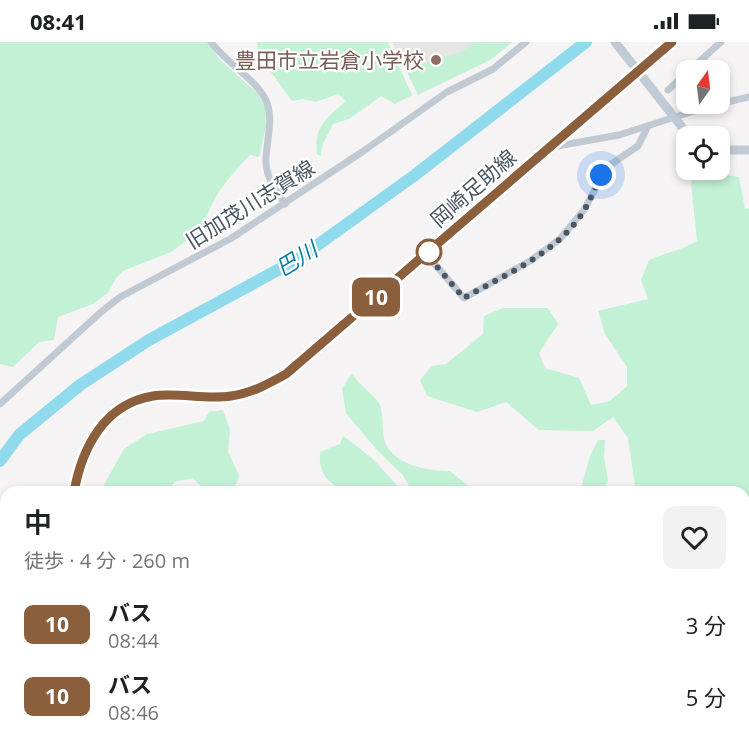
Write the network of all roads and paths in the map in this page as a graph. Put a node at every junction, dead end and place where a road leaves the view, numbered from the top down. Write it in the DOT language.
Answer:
graph roads {
  1 [pos="211,42"];
  2 [pos="526,42"];
  3 [pos="615,42"];
  4 [pos="672,42"];
  5 [pos="722,42"];
  6 [pos="702,60"];
  7 [pos="637,72"];
  8 [pos="676,83"];
  9 [pos="668,90"];
  10 [pos="749,98"];
  11 [pos="674,117"];
  12 [pos="648,126"];
  13 [pos="682,126"];
  14 [pos="552,147"];
  15 [pos="730,150"];
  16 [pos="749,150"];
  17 [pos="285,204"];
  18 [pos="426,254"];
  19 [pos="0,404"];
  20 [pos="76,486"];
  1 -- 17 [label="street"];
  2 -- 17 [label="street, 旧加茂川志賀線"];
  3 -- 7 [label="street"];
  4 -- 7 [label="main road, 岡崎足助線"];
  5 -- 6 [label="street"];
  7 -- 11 [label="street"];
  7 -- 14 [label="main road, 岡崎足助線"];
  8 -- 9 [label="street"];
  10 -- 11 [label="street"];
  11 -- 12 [label="street"];
  11 -- 13 [label="street"];
  12 -- 14 [label="street"];
  12 -- 18 [label="street"];
  14 -- 18 [label="main road, 岡崎足助線"];
  15 -- 16 [label="street"];
  17 -- 19 [label="street, 旧加茂川志賀線"];
  18 -- 20 [label="main road, 岡崎足助線"];
}
